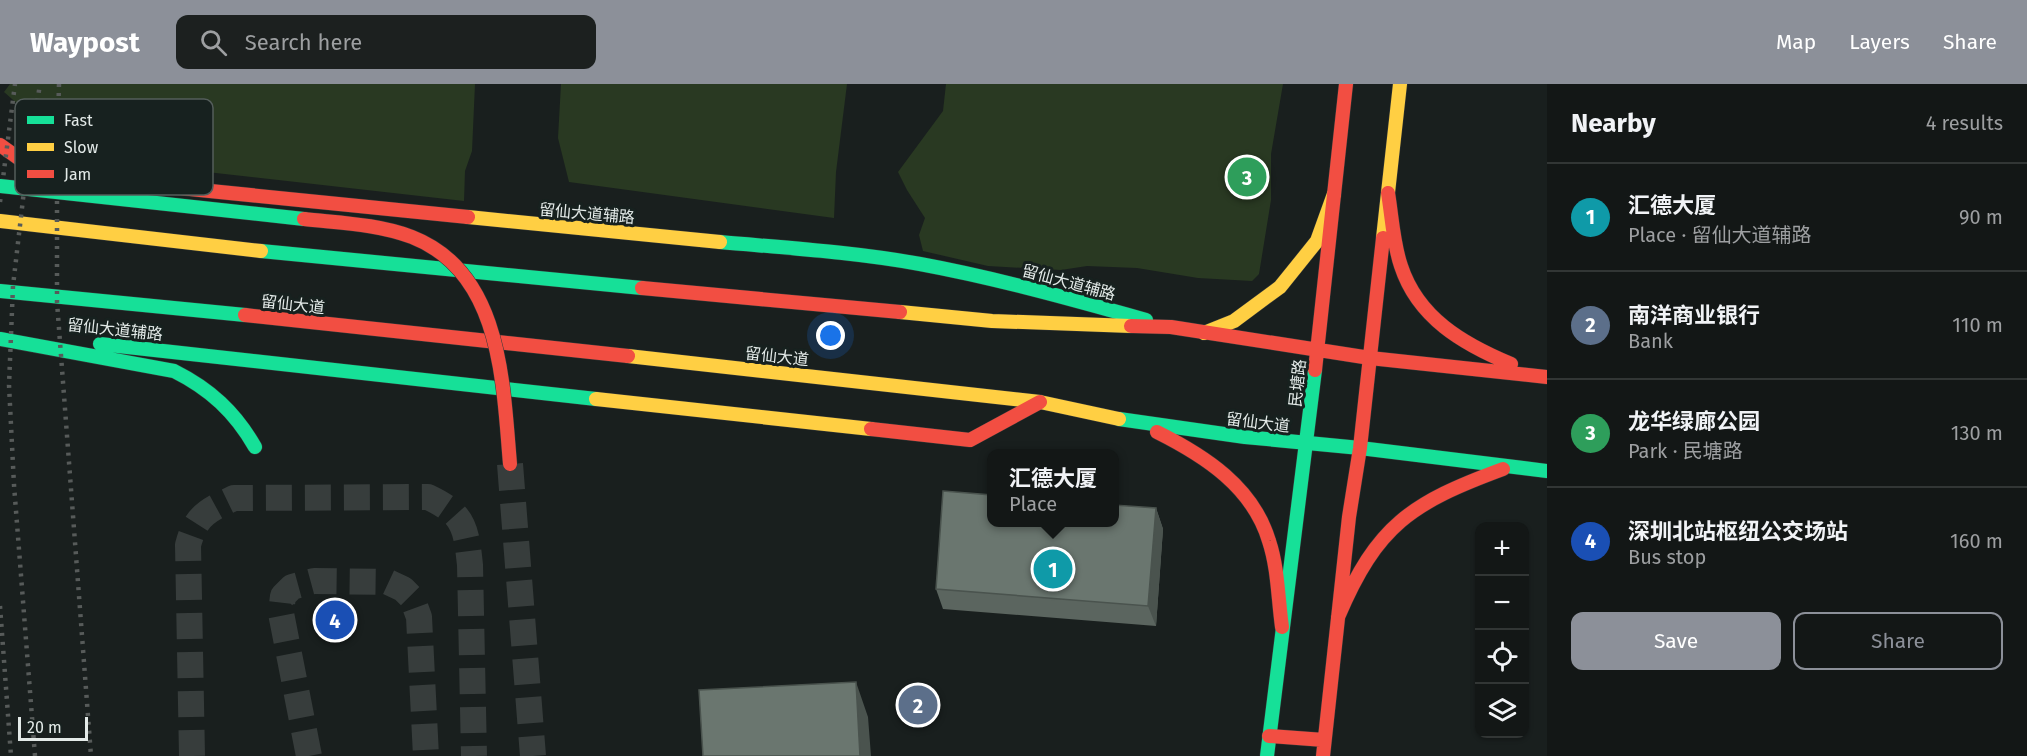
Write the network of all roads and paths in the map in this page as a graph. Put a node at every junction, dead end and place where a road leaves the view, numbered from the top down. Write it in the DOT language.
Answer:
graph roads {
  1 [pos="1347,84"];
  2 [pos="1400,84"];
  3 [pos="0,146"];
  4 [pos="15,156"];
  5 [pos="0,186"];
  6 [pos="15,188"];
  7 [pos="213,191"];
  8 [pos="1388,193"];
  9 [pos="1334,194"];
  10 [pos="84,195"];
  11 [pos="0,221"];
  12 [pos="0,291"];
  13 [pos="1171,327"];
  14 [pos="1204,333"];
  15 [pos="0,334"];
  16 [pos="0,339"];
  17 [pos="1317,350"];
  18 [pos="1370,358"];
  19 [pos="1547,376"];
  20 [pos="1040,402"];
  21 [pos="1139,423"];
  22 [pos="1307,444"];
  23 [pos="255,447"];
  24 [pos="1360,448"];
  25 [pos="510,464"];
  26 [pos="1508,468"];
  27 [pos="1547,471"];
  28 [pos="1338,618"];
  29 [pos="1282,627"];
  30 [pos="1269,736"];
  31 [pos="1324,740"];
  32 [pos="1267,756"];
  33 [pos="1323,756"];
  1 -- 9 [label="main road, 民塘路"];
  2 -- 8 [label="main road"];
  3 -- 4 [label="main road, 留仙大道辅路"];
  5 -- 6 [label="main road, bridge"];
  7 -- 13 [label="main road, 留仙大道辅路"];
  8 -- 18 [label="main road"];
  8 -- 19 [label="main road"];
  9 -- 14 [label="main road"];
  9 -- 17 [label="main road, 民塘路"];
  10 -- 25 [label="main road, bridge"];
  11 -- 13 [label="main road"];
  12 -- 20 [label="main road, 留仙大道"];
  13 -- 14 [label="main road"];
  14 -- 17 [label="main road"];
  15 -- 20 [label="main road, 留仙大道辅路"];
  16 -- 23 [label="main road"];
  17 -- 18 [label="main road"];
  17 -- 22 [label="main road, 民塘路"];
  18 -- 19 [label="main road"];
  18 -- 24 [label="main road"];
  20 -- 21 [label="main road, 留仙大道"];
  21 -- 22 [label="main road, 留仙大道"];
  21 -- 29 [label="main road"];
  22 -- 24 [label="main road, 留仙大道"];
  22 -- 29 [label="main road, 民塘路"];
  24 -- 26 [label="main road, 留仙大道"];
  24 -- 28 [label="main road"];
  26 -- 27 [label="main road, 留仙大道"];
  26 -- 28 [label="main road"];
  28 -- 31 [label="main road"];
  29 -- 30 [label="main road, 民塘路"];
  30 -- 31 [label="main road"];
  30 -- 32 [label="main road, 民塘路"];
  31 -- 33 [label="main road"];
}
